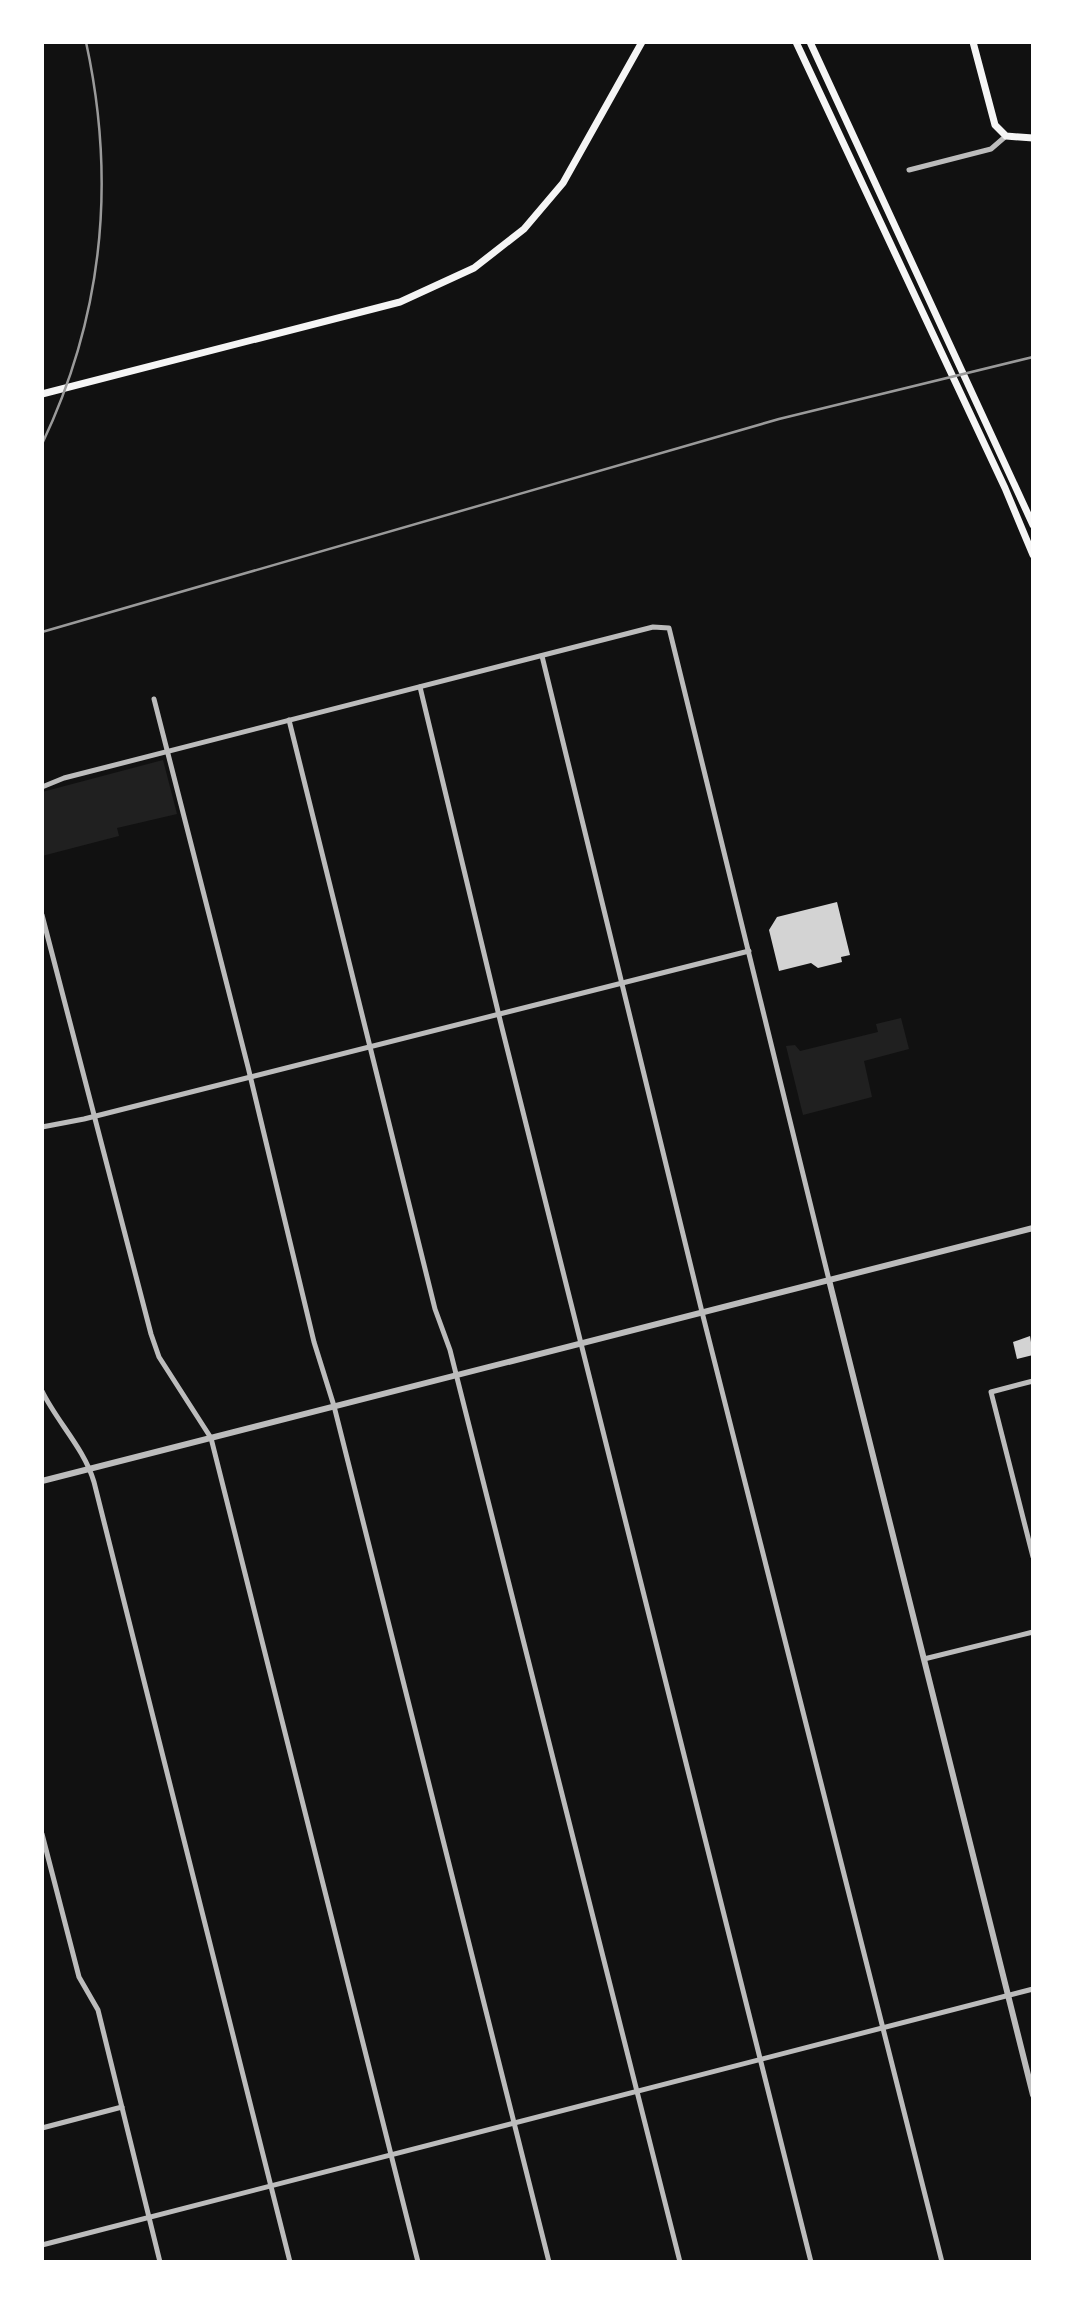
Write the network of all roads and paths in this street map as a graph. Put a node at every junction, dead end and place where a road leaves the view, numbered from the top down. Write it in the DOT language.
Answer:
graph roads {
  1 [pos="642,42"];
  2 [pos="796,42"];
  3 [pos="810,42"];
  4 [pos="973,42"];
  5 [pos="1006,136"];
  6 [pos="1033,138"];
  7 [pos="909,170"];
  8 [pos="42,394"];
  9 [pos="1033,525"];
  10 [pos="1033,555"];
  11 [pos="542,656"];
  12 [pos="420,687"];
  13 [pos="154,699"];
  14 [pos="289,720"];
  15 [pos="169,751"];
  16 [pos="42,787"];
  17 [pos="42,915"];
  18 [pos="749,951"];
  19 [pos="620,982"];
  20 [pos="498,1014"];
  21 [pos="371,1045"];
  22 [pos="251,1077"];
  23 [pos="93,1117"];
  24 [pos="42,1127"];
  25 [pos="1033,1228"];
  26 [pos="829,1280"];
  27 [pos="702,1312"];
  28 [pos="582,1343"];
  29 [pos="456,1375"];
  30 [pos="1033,1381"];
  31 [pos="42,1391"];
  32 [pos="334,1406"];
  33 [pos="211,1438"];
  34 [pos="90,1469"];
  35 [pos="42,1481"];
  36 [pos="1033,1558"];
  37 [pos="1033,1633"];
  38 [pos="924,1659"];
  39 [pos="42,1834"];
  40 [pos="1033,1989"];
  41 [pos="1007,1995"];
  42 [pos="884,2028"];
  43 [pos="760,2059"];
  44 [pos="637,2091"];
  45 [pos="1033,2095"];
  46 [pos="122,2107"];
  47 [pos="515,2124"];
  48 [pos="42,2128"];
  49 [pos="392,2156"];
  50 [pos="271,2187"];
  51 [pos="149,2218"];
  52 [pos="42,2245"];
  53 [pos="160,2262"];
  54 [pos="290,2262"];
  55 [pos="418,2262"];
  56 [pos="549,2262"];
  57 [pos="680,2262"];
  58 [pos="811,2262"];
  59 [pos="943,2262"];
  1 -- 8 [label="main road"];
  2 -- 10 [label="main road"];
  3 -- 9 [label="main road"];
  4 -- 5 [label="main road"];
  5 -- 6 [label="main road"];
  5 -- 7 [label="street"];
  11 -- 12 [label="street"];
  11 -- 18 [label="street"];
  11 -- 19 [label="street"];
  12 -- 14 [label="street"];
  12 -- 20 [label="street"];
  13 -- 15 [label="street"];
  14 -- 15 [label="street"];
  14 -- 21 [label="street"];
  15 -- 16 [label="street"];
  15 -- 22 [label="street"];
  17 -- 23 [label="street"];
  18 -- 19 [label="street"];
  18 -- 26 [label="street"];
  19 -- 20 [label="street"];
  19 -- 27 [label="street"];
  20 -- 21 [label="street"];
  20 -- 28 [label="street"];
  21 -- 22 [label="street"];
  21 -- 29 [label="street"];
  22 -- 23 [label="street"];
  22 -- 32 [label="street"];
  23 -- 24 [label="street"];
  23 -- 33 [label="street"];
  25 -- 26 [label="street"];
  26 -- 27 [label="street"];
  26 -- 38 [label="street"];
  27 -- 28 [label="street"];
  27 -- 42 [label="street"];
  28 -- 29 [label="street"];
  28 -- 43 [label="street"];
  29 -- 32 [label="street"];
  29 -- 44 [label="street"];
  30 -- 36 [label="street"];
  31 -- 34 [label="street"];
  32 -- 33 [label="street"];
  32 -- 47 [label="street"];
  33 -- 34 [label="street"];
  33 -- 49 [label="street"];
  34 -- 35 [label="street"];
  34 -- 50 [label="street"];
  37 -- 38 [label="street"];
  38 -- 41 [label="street"];
  39 -- 46 [label="street"];
  40 -- 41 [label="street"];
  41 -- 42 [label="street"];
  41 -- 45 [label="street"];
  42 -- 43 [label="street"];
  42 -- 59 [label="street"];
  43 -- 44 [label="street"];
  43 -- 58 [label="street"];
  44 -- 47 [label="street"];
  44 -- 57 [label="street"];
  46 -- 48 [label="street"];
  46 -- 51 [label="street"];
  47 -- 49 [label="street"];
  47 -- 56 [label="street"];
  49 -- 50 [label="street"];
  49 -- 55 [label="street"];
  50 -- 51 [label="street"];
  50 -- 54 [label="street"];
  51 -- 52 [label="street"];
  51 -- 53 [label="street"];
}
